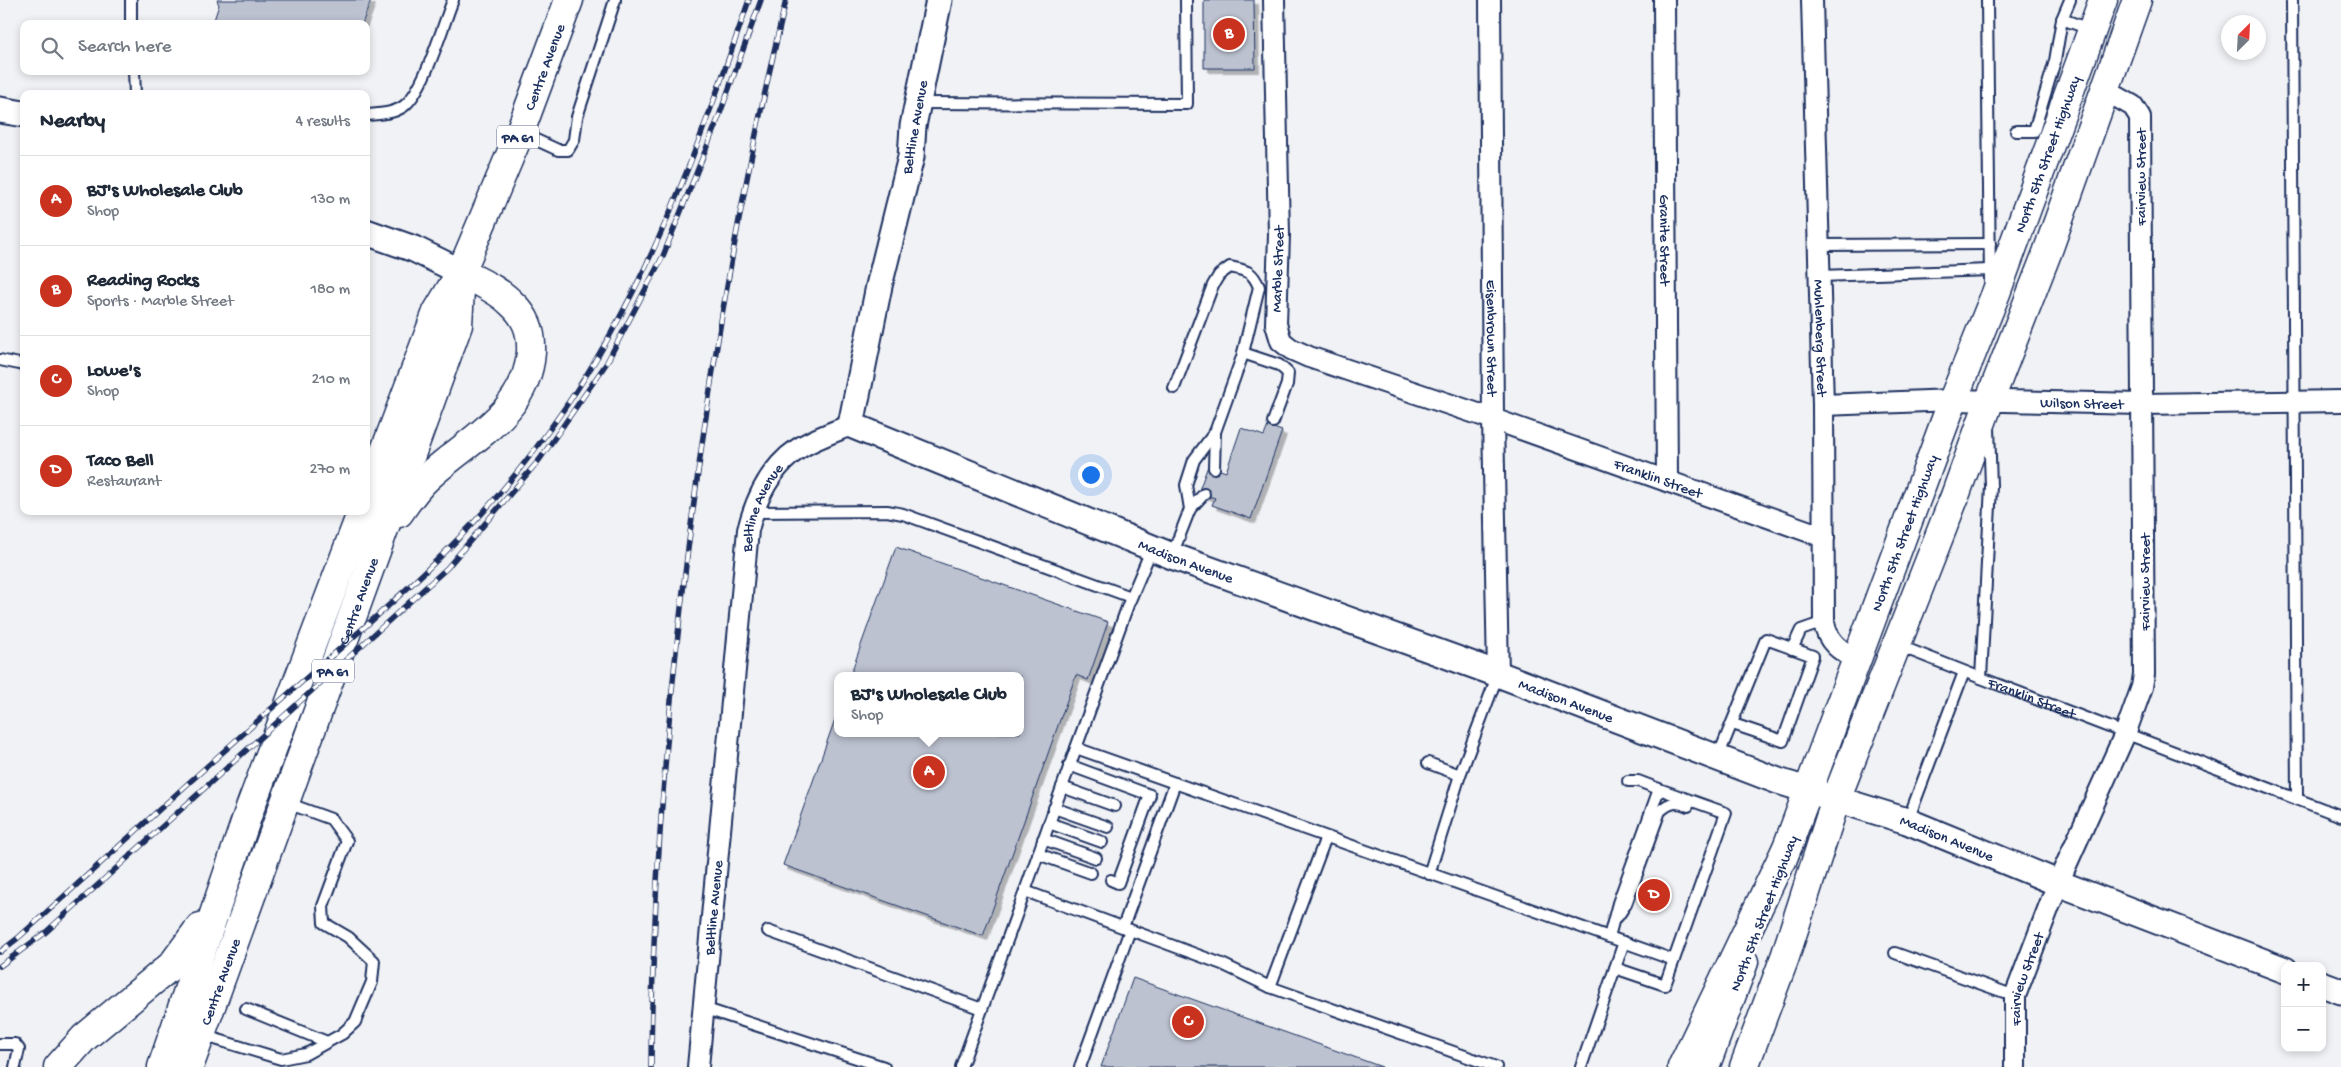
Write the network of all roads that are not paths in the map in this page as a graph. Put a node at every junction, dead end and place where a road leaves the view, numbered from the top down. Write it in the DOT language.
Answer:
graph roads {
  1 [pos="131,0"];
  2 [pos="453,0"];
  3 [pos="569,0"];
  4 [pos="615,0"];
  5 [pos="939,0"];
  6 [pos="1186,0"];
  7 [pos="1274,0"];
  8 [pos="1490,0"];
  9 [pos="1664,0"];
  10 [pos="1812,0"];
  11 [pos="1987,0"];
  12 [pos="2070,0"];
  13 [pos="2103,0"];
  14 [pos="2137,0"];
  15 [pos="2292,0"];
  16 [pos="2062,19"];
  17 [pos="131,20"];
  18 [pos="2092,30"];
  19 [pos="2066,66"];
  20 [pos="134,75"];
  21 [pos="135,90"];
  22 [pos="2105,90"];
  23 [pos="917,103"];
  24 [pos="0,110"];
  25 [pos="20,113"];
  26 [pos="370,114"];
  27 [pos="2049,118"];
  28 [pos="2016,131"];
  29 [pos="520,132"];
  30 [pos="370,233"];
  31 [pos="1990,244"];
  32 [pos="1819,245"];
  33 [pos="1990,270"];
  34 [pos="461,272"];
  35 [pos="1820,276"];
  36 [pos="1990,307"];
  37 [pos="1243,353"];
  38 [pos="0,360"];
  39 [pos="20,364"];
  40 [pos="1174,388"];
  41 [pos="1953,400"];
  42 [pos="2341,401"];
  43 [pos="1989,402"];
  44 [pos="2294,402"];
  45 [pos="2142,404"];
  46 [pos="1824,405"];
  47 [pos="1493,419"];
  48 [pos="1273,422"];
  49 [pos="852,425"];
  50 [pos="1215,432"];
  51 [pos="1214,468"];
  52 [pos="1667,481"];
  53 [pos="370,490"];
  54 [pos="1204,494"];
  55 [pos="1190,509"];
  56 [pos="752,512"];
  57 [pos="360,515"];
  58 [pos="1824,537"];
  59 [pos="376,551"];
  60 [pos="1162,552"];
  61 [pos="1131,598"];
  62 [pos="1824,622"];
  63 [pos="1896,645"];
  64 [pos="1792,649"];
  65 [pos="1858,660"];
  66 [pos="1964,672"];
  67 [pos="1498,674"];
  68 [pos="1982,678"];
  69 [pos="1733,724"];
  70 [pos="2125,734"];
  71 [pos="1076,748"];
  72 [pos="1718,758"];
  73 [pos="1428,764"];
  74 [pos="1070,765"];
  75 [pos="1460,775"];
  76 [pos="1628,781"];
  77 [pos="1175,783"];
  78 [pos="1062,787"];
  79 [pos="1659,789"];
  80 [pos="1809,790"];
  81 [pos="1836,799"];
  82 [pos="2297,799"];
  83 [pos="286,803"];
  84 [pos="1115,806"];
  85 [pos="1710,807"];
  86 [pos="1054,808"];
  87 [pos="2341,816"];
  88 [pos="1139,818"];
  89 [pos="1907,821"];
  90 [pos="1049,823"];
  91 [pos="1108,827"];
  92 [pos="1158,830"];
  93 [pos="1326,837"];
  94 [pos="1043,839"];
  95 [pos="1790,839"];
  96 [pos="1102,842"];
  97 [pos="1038,854"];
  98 [pos="1096,858"];
  99 [pos="1091,873"];
  100 [pos="1428,874"];
  101 [pos="1110,880"];
  102 [pos="2058,883"];
  103 [pos="1025,891"];
  104 [pos="218,901"];
  105 [pos="1614,923"];
  106 [pos="1126,929"];
  107 [pos="768,931"];
  108 [pos="1609,937"];
  109 [pos="1624,942"];
  110 [pos="1895,953"];
  111 [pos="1674,960"];
  112 [pos="1615,968"];
  113 [pos="2281,968"];
  114 [pos="2326,985"];
  115 [pos="1270,987"];
  116 [pos="2341,991"];
  117 [pos="2015,996"];
  118 [pos="703,1008"];
  119 [pos="246,1009"];
  120 [pos="982,1009"];
  121 [pos="201,1035"];
  122 [pos="327,1042"];
  123 [pos="0,1044"];
  124 [pos="15,1067"];
  125 [pos="58,1067"];
  126 [pos="162,1067"];
  127 [pos="189,1067"];
  128 [pos="698,1067"];
  129 [pos="884,1067"];
  130 [pos="961,1067"];
  131 [pos="1080,1067"];
  132 [pos="1496,1067"];
  133 [pos="1581,1067"];
  134 [pos="1682,1067"];
  135 [pos="1705,1067"];
  136 [pos="1744,1067"];
  137 [pos="2015,1067"];
  1 -- 17 [label="lane"];
  2 -- 26 [label="lane"];
  3 -- 29 [label="main road, Centre Avenue / PA 61"];
  4 -- 29 [label="lane"];
  5 -- 23 [label="street, Beltline Avenue"];
  6 -- 23 [label="lane"];
  7 -- 47 [label="street, Marble Street"];
  8 -- 47 [label="street, Eisenbrown Street"];
  9 -- 52 [label="street, Granite Street"];
  10 -- 32 [label="street, Muhlenberg Street"];
  11 -- 31 [label="lane"];
  12 -- 16 [label="lane"];
  13 -- 18 [label="main road, North 5th Street Highway"];
  14 -- 22 [label="main road, North 5th Street Highway"];
  15 -- 44 [label="lane"];
  16 -- 18 [label="lane"];
  16 -- 19 [label="lane"];
  18 -- 19 [label="main road, North 5th Street Highway"];
  19 -- 27 [label="main road, North 5th Street Highway"];
  20 -- 21 [label="lane"];
  22 -- 43 [label="main road, North 5th Street Highway"];
  22 -- 45 [label="street, Fairview Street"];
  23 -- 49 [label="street, Beltline Avenue"];
  24 -- 25 [label="street"];
  27 -- 28 [label="lane"];
  27 -- 36 [label="main road, North 5th Street Highway"];
  29 -- 34 [label="main road, Centre Avenue / PA 61"];
  30 -- 34 [label="street"];
  31 -- 32 [label="lane"];
  31 -- 33 [label="lane"];
  32 -- 35 [label="street, Muhlenberg Street"];
  33 -- 35 [label="lane"];
  33 -- 36 [label="lane"];
  34 -- 53 [label="main road, Centre Avenue / PA 61"];
  34 -- 59 [label="main road, Centre Avenue / PA 61"];
  34 -- 59 [label="main road"];
  35 -- 46 [label="street, Muhlenberg Street"];
  36 -- 41 [label="main road, North 5th Street Highway"];
  37 -- 40 [label="lane"];
  37 -- 48 [label="lane"];
  37 -- 50 [label="lane"];
  38 -- 39 [label="lane"];
  41 -- 43 [label="street, Wilson Street"];
  41 -- 46 [label="street, Wilson Street"];
  41 -- 65 [label="main road, North 5th Street Highway"];
  42 -- 44 [label="street, Wilson Street"];
  43 -- 45 [label="street, Wilson Street"];
  43 -- 63 [label="main road, North 5th Street Highway"];
  43 -- 68 [label="lane, Franklin Street"];
  44 -- 45 [label="street, Wilson Street"];
  44 -- 82 [label="lane"];
  45 -- 70 [label="street, Fairview Street"];
  46 -- 58 [label="street, Muhlenberg Street"];
  47 -- 52 [label="street, Franklin Street"];
  47 -- 67 [label="street, Eisenbrown Street"];
  49 -- 56 [label="street, Beltline Avenue"];
  49 -- 60 [label="street, Madison Avenue"];
  50 -- 51 [label="lane"];
  50 -- 55 [label="lane"];
  52 -- 58 [label="street, Franklin Street"];
  54 -- 55 [label="lane"];
  55 -- 60 [label="lane"];
  56 -- 61 [label="lane"];
  56 -- 118 [label="street, Beltline Avenue"];
  57 -- 104 [label="main road, Centre Avenue / PA 61"];
  58 -- 62 [label="street, Muhlenberg Street"];
  59 -- 83 [label="main road, Centre Avenue / PA 61"];
  60 -- 61 [label="lane"];
  60 -- 67 [label="street, Madison Avenue"];
  61 -- 71 [label="lane"];
  62 -- 64 [label="lane"];
  62 -- 65 [label="street, Muhlenberg Street"];
  63 -- 66 [label="lane"];
  63 -- 81 [label="main road, North 5th Street Highway"];
  64 -- 69 [label="lane"];
  64 -- 69 [label="lane"];
  65 -- 80 [label="main road, North 5th Street Highway"];
  66 -- 68 [label="lane"];
  66 -- 89 [label="lane"];
  67 -- 72 [label="street, Madison Avenue"];
  67 -- 75 [label="lane"];
  68 -- 70 [label="lane, Franklin Street"];
  69 -- 72 [label="lane"];
  70 -- 82 [label="lane, Franklin Street"];
  70 -- 102 [label="street, Fairview Street"];
  71 -- 74 [label="lane"];
  71 -- 77 [label="lane"];
  72 -- 80 [label="street, Madison Avenue"];
  73 -- 75 [label="lane"];
  74 -- 78 [label="lane"];
  74 -- 88 [label="lane"];
  75 -- 100 [label="lane"];
  76 -- 79 [label="lane"];
  77 -- 92 [label="lane"];
  77 -- 93 [label="lane"];
  78 -- 84 [label="lane"];
  78 -- 86 [label="lane"];
  79 -- 85 [label="lane"];
  79 -- 105 [label="lane"];
  80 -- 81 [label="street, Madison Avenue"];
  80 -- 95 [label="main road, North 5th Street Highway"];
  81 -- 89 [label="street, Madison Avenue"];
  81 -- 136 [label="main road, North 5th Street Highway"];
  82 -- 87 [label="lane, Franklin Street"];
  83 -- 121 [label="main road, Centre Avenue / PA 61"];
  83 -- 122 [label="lane"];
  85 -- 105 [label="lane"];
  85 -- 111 [label="lane"];
  86 -- 90 [label="lane"];
  86 -- 91 [label="lane"];
  88 -- 92 [label="lane"];
  88 -- 101 [label="lane"];
  89 -- 102 [label="street, Madison Avenue"];
  90 -- 94 [label="lane"];
  90 -- 96 [label="lane"];
  92 -- 106 [label="lane"];
  93 -- 100 [label="lane"];
  93 -- 115 [label="lane"];
  94 -- 97 [label="lane"];
  94 -- 98 [label="lane"];
  95 -- 134 [label="main road"];
  95 -- 135 [label="main road, North 5th Street Highway"];
  97 -- 99 [label="lane"];
  97 -- 103 [label="lane"];
  100 -- 108 [label="lane"];
  102 -- 113 [label="street, Madison Avenue"];
  102 -- 117 [label="street, Fairview Street"];
  103 -- 106 [label="lane"];
  103 -- 120 [label="lane"];
  104 -- 125 [label="main road"];
  104 -- 126 [label="main road, Centre Avenue / PA 61"];
  105 -- 108 [label="lane"];
  106 -- 115 [label="lane"];
  106 -- 131 [label="lane"];
  107 -- 120 [label="lane"];
  108 -- 109 [label="lane"];
  109 -- 111 [label="lane"];
  109 -- 112 [label="lane"];
  110 -- 117 [label="lane"];
  111 -- 112 [label="lane"];
  112 -- 133 [label="lane"];
  114 -- 116 [label="street"];
  115 -- 132 [label="lane"];
  117 -- 137 [label="street, Fairview Street"];
  118 -- 128 [label="street, Beltline Avenue"];
  118 -- 129 [label="lane"];
  119 -- 122 [label="lane"];
  120 -- 130 [label="lane"];
  121 -- 122 [label="lane"];
  121 -- 127 [label="main road, Centre Avenue / PA 61"];
  123 -- 124 [label="lane"];
}
